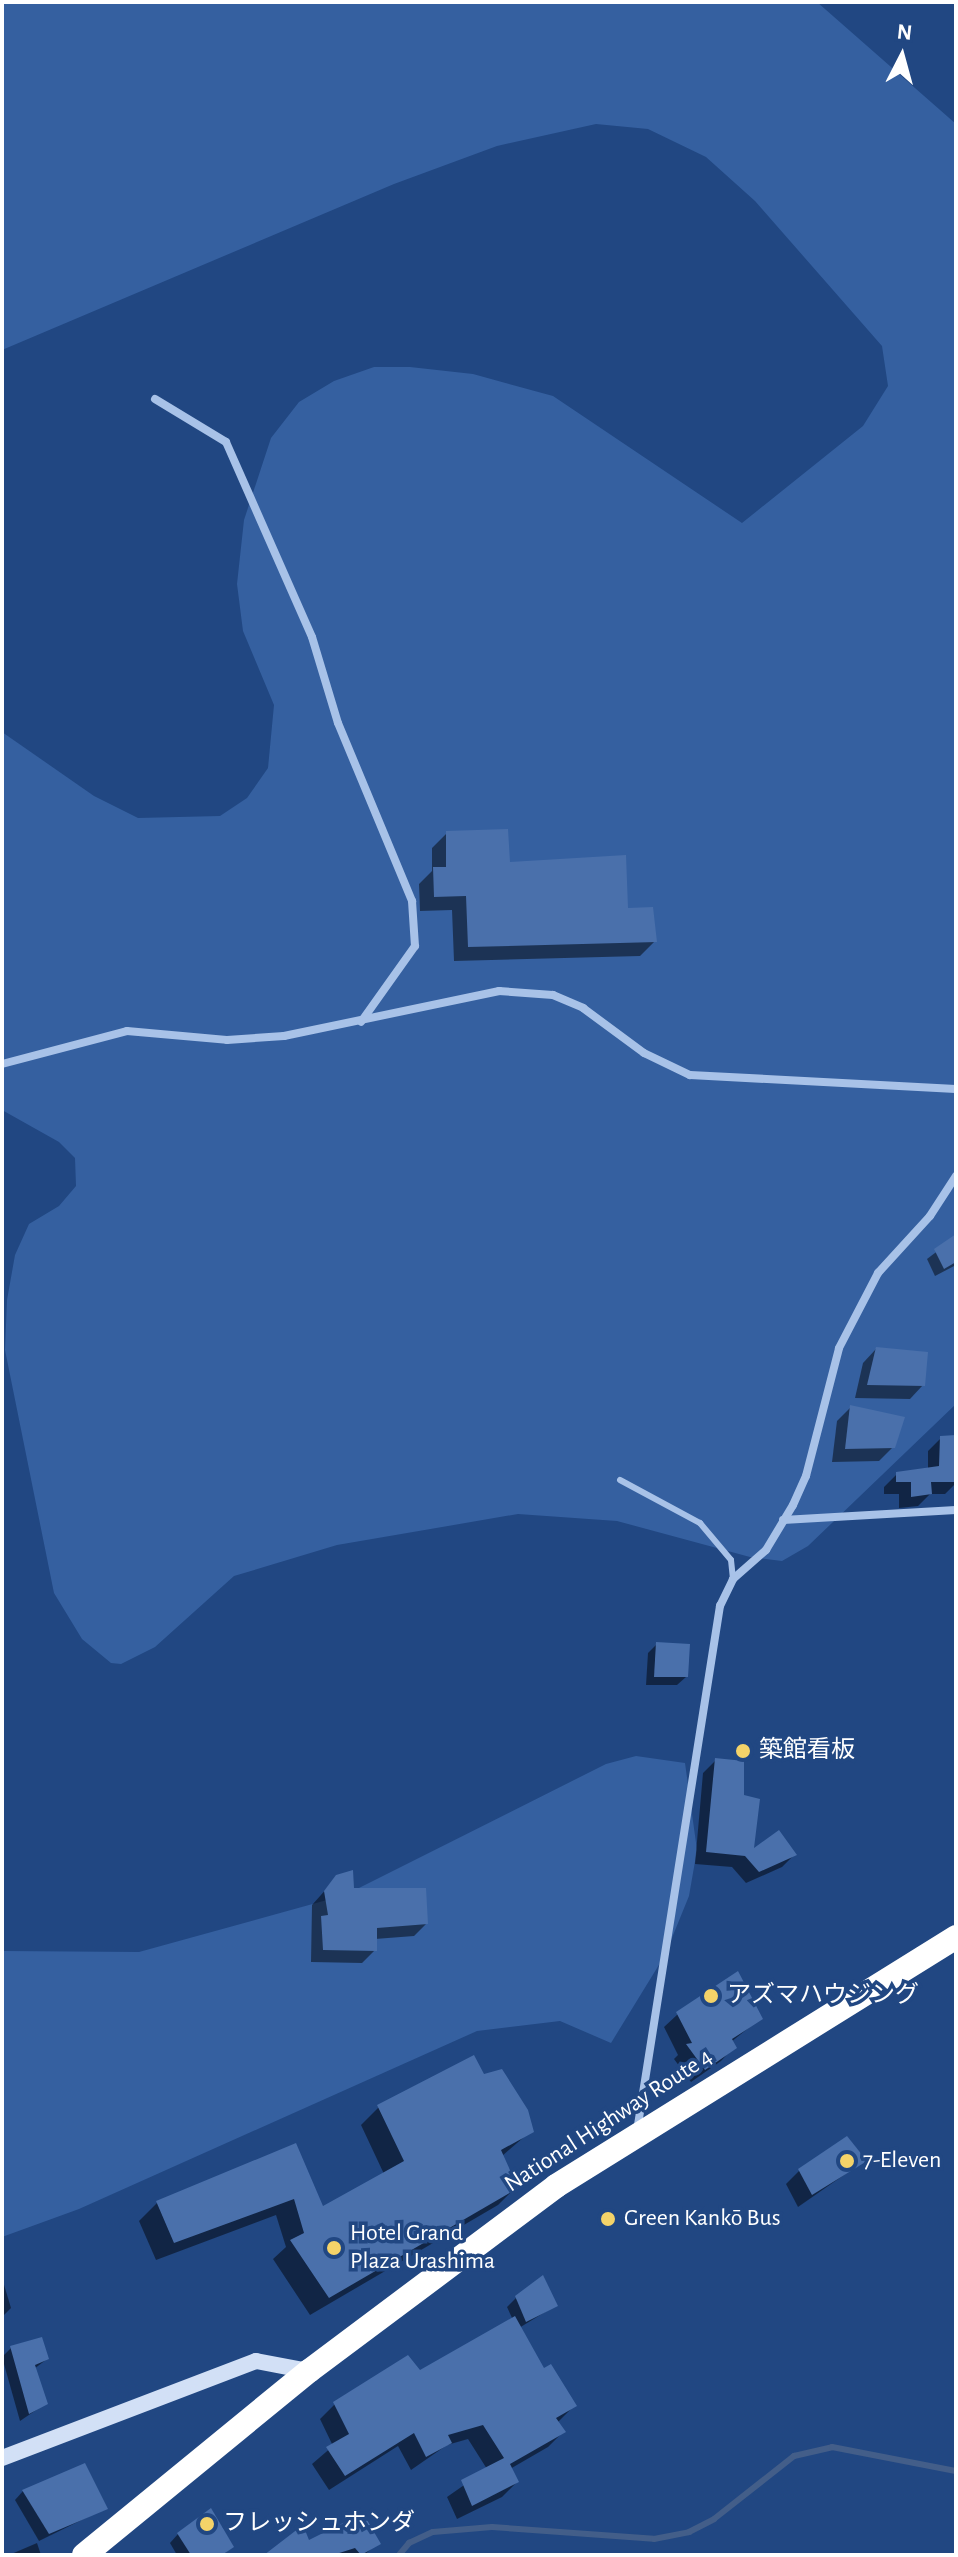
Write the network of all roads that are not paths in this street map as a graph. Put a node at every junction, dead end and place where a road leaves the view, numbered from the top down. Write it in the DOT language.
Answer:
graph roads {
  1 [pos="155,399"];
  2 [pos="361,1022"];
  3 [pos="2,1064"];
  4 [pos="956,1089"];
  5 [pos="956,1176"];
  6 [pos="620,1480"];
  7 [pos="956,1510"];
  8 [pos="783,1520"];
  9 [pos="733,1579"];
  10 [pos="956,1937"];
  11 [pos="637,2133"];
  12 [pos="309,2371"];
  13 [pos="2,2458"];
  14 [pos="84,2555"];
  1 -- 2 [label="street"];
  2 -- 3 [label="street"];
  2 -- 4 [label="street"];
  5 -- 8 [label="street"];
  6 -- 9 [label="lane"];
  7 -- 8 [label="street"];
  8 -- 9 [label="street"];
  9 -- 11 [label="street"];
  10 -- 11 [label="highway, National Highway Route 4"];
  11 -- 12 [label="highway, National Highway Route 4"];
  12 -- 13 [label="street"];
  12 -- 14 [label="highway, National Highway Route 4"];
}
